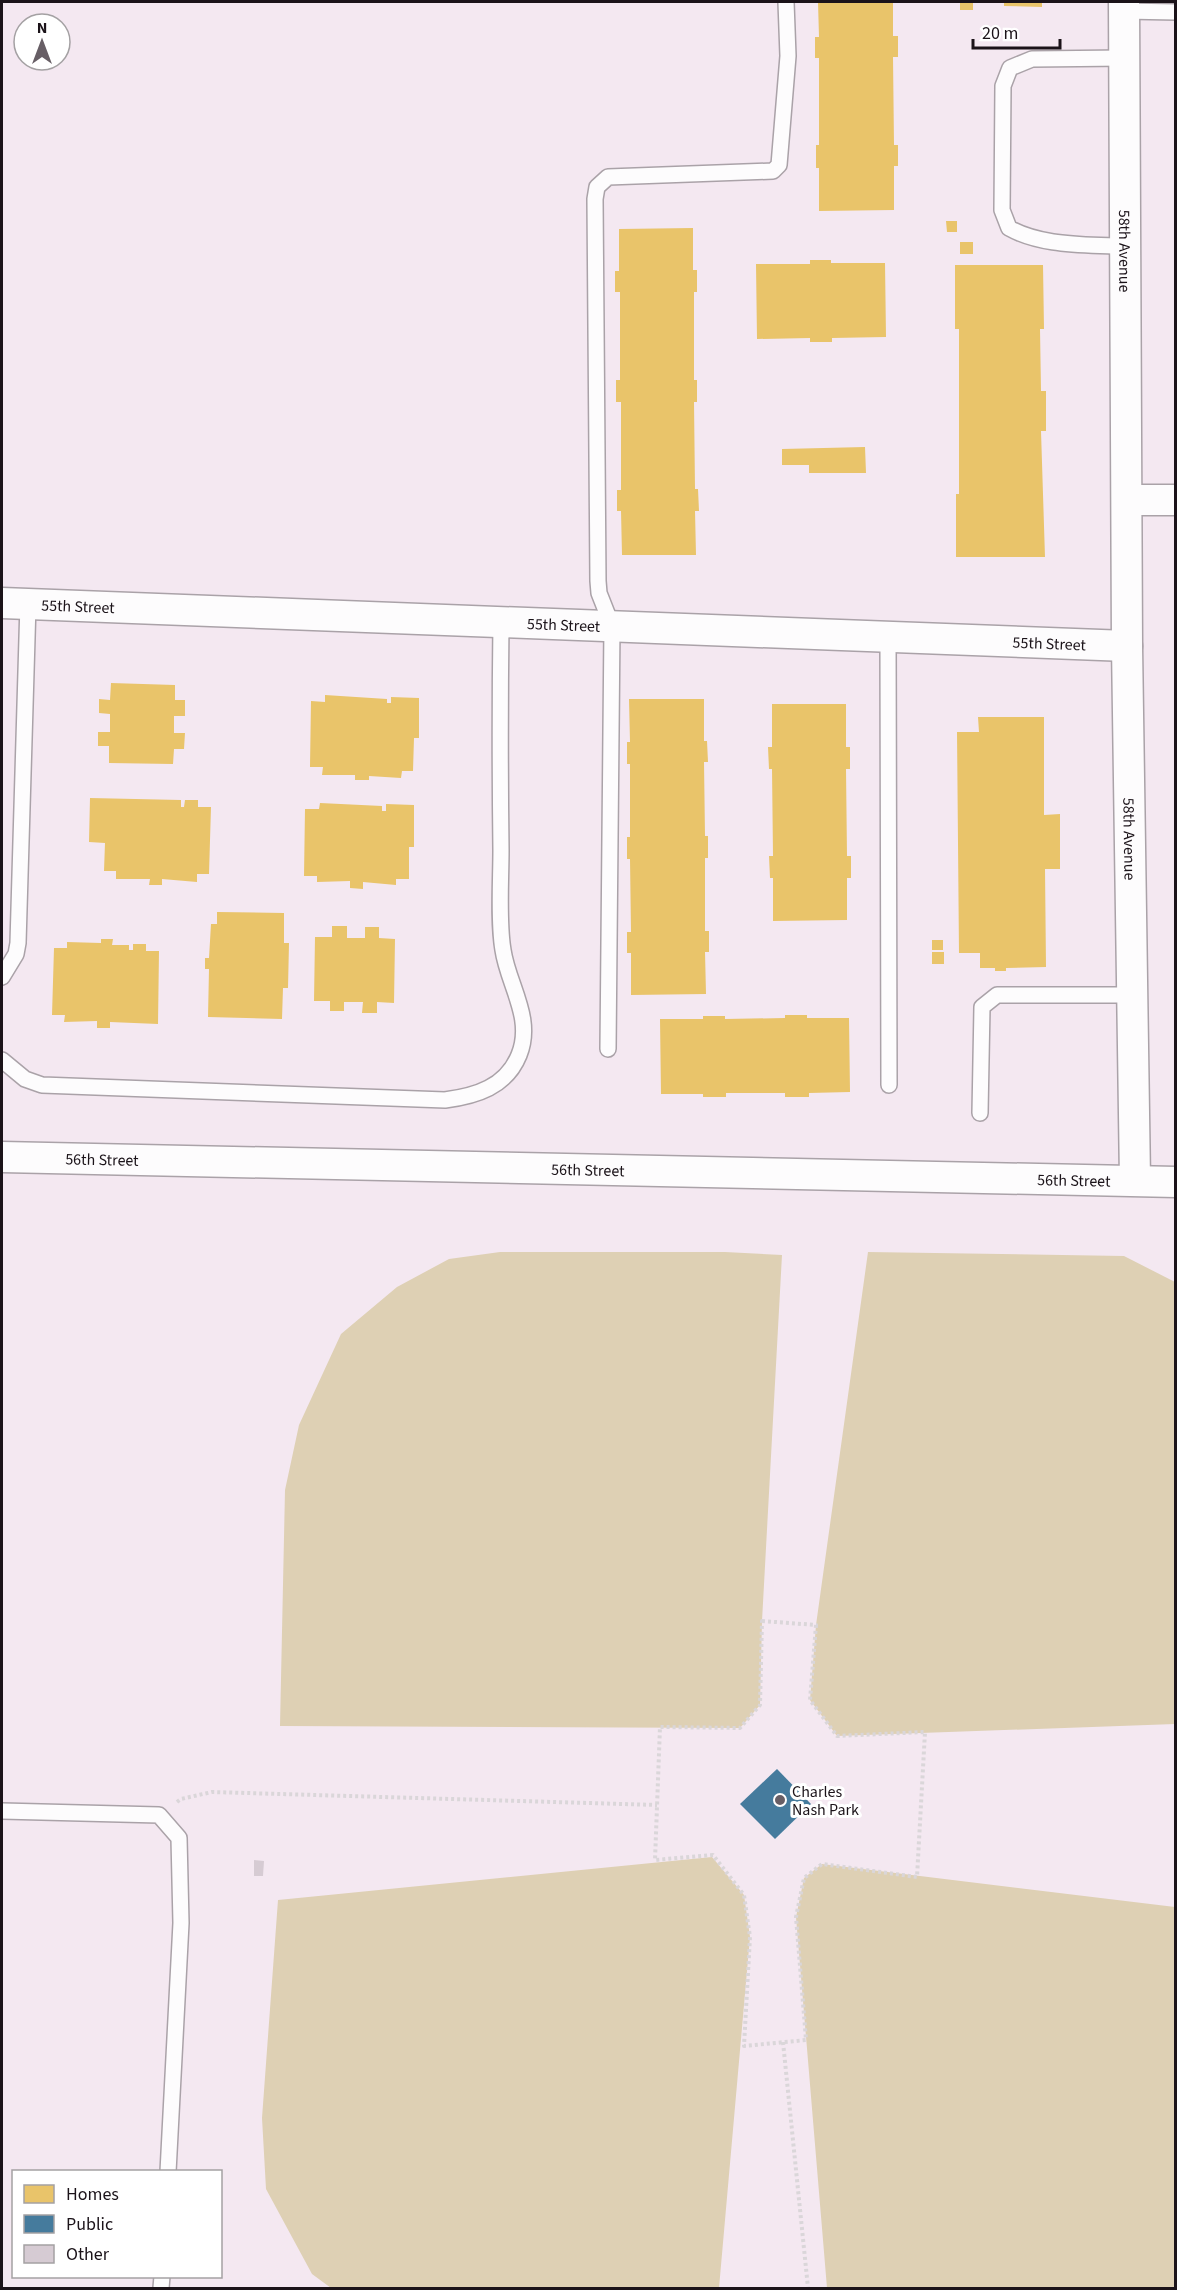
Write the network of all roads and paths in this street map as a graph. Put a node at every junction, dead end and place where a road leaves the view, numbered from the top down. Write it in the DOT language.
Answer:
graph roads {
  1 [pos="786,2"];
  2 [pos="1124,6"];
  3 [pos="1176,12"];
  4 [pos="1125,58"];
  5 [pos="1126,247"];
  6 [pos="1128,500"];
  7 [pos="1176,500"];
  8 [pos="15,603"];
  9 [pos="501,622"];
  10 [pos="612,626"];
  11 [pos="888,637"];
  12 [pos="1128,645"];
  13 [pos="2,977"];
  14 [pos="1132,995"];
  15 [pos="608,1049"];
  16 [pos="2,1060"];
  17 [pos="889,1085"];
  18 [pos="980,1113"];
  19 [pos="2,1157"];
  20 [pos="1135,1180"];
  21 [pos="1176,1182"];
  22 [pos="657,1805"];
  23 [pos="2,1811"];
  24 [pos="159,1815"];
  25 [pos="783,2042"];
  26 [pos="168,2170"];
  27 [pos="808,2289"];
  1 -- 10 [label="lane"];
  2 -- 3 [label="lane"];
  2 -- 4 [label="street, 58th Avenue"];
  4 -- 5 [label="street, 58th Avenue"];
  4 -- 5 [label="lane"];
  5 -- 6 [label="street, 58th Avenue"];
  6 -- 7 [label="street"];
  6 -- 12 [label="street, 58th Avenue"];
  8 -- 9 [label="street, 55th Street"];
  8 -- 13 [label="lane"];
  9 -- 10 [label="street, 55th Street"];
  9 -- 16 [label="lane"];
  10 -- 11 [label="street, 55th Street"];
  10 -- 15 [label="lane"];
  11 -- 12 [label="street, 55th Street"];
  11 -- 17 [label="lane"];
  12 -- 14 [label="street, 58th Avenue"];
  14 -- 18 [label="lane"];
  14 -- 20 [label="street, 58th Avenue"];
  19 -- 20 [label="street, 56th Street"];
  20 -- 21 [label="street, 56th Street"];
  22 -- 24 [label="path"];
  22 -- 25 [label="path"];
  22 -- 25 [label="path"];
  23 -- 24 [label="lane"];
  24 -- 26 [label="lane"];
  25 -- 27 [label="path"];
}
